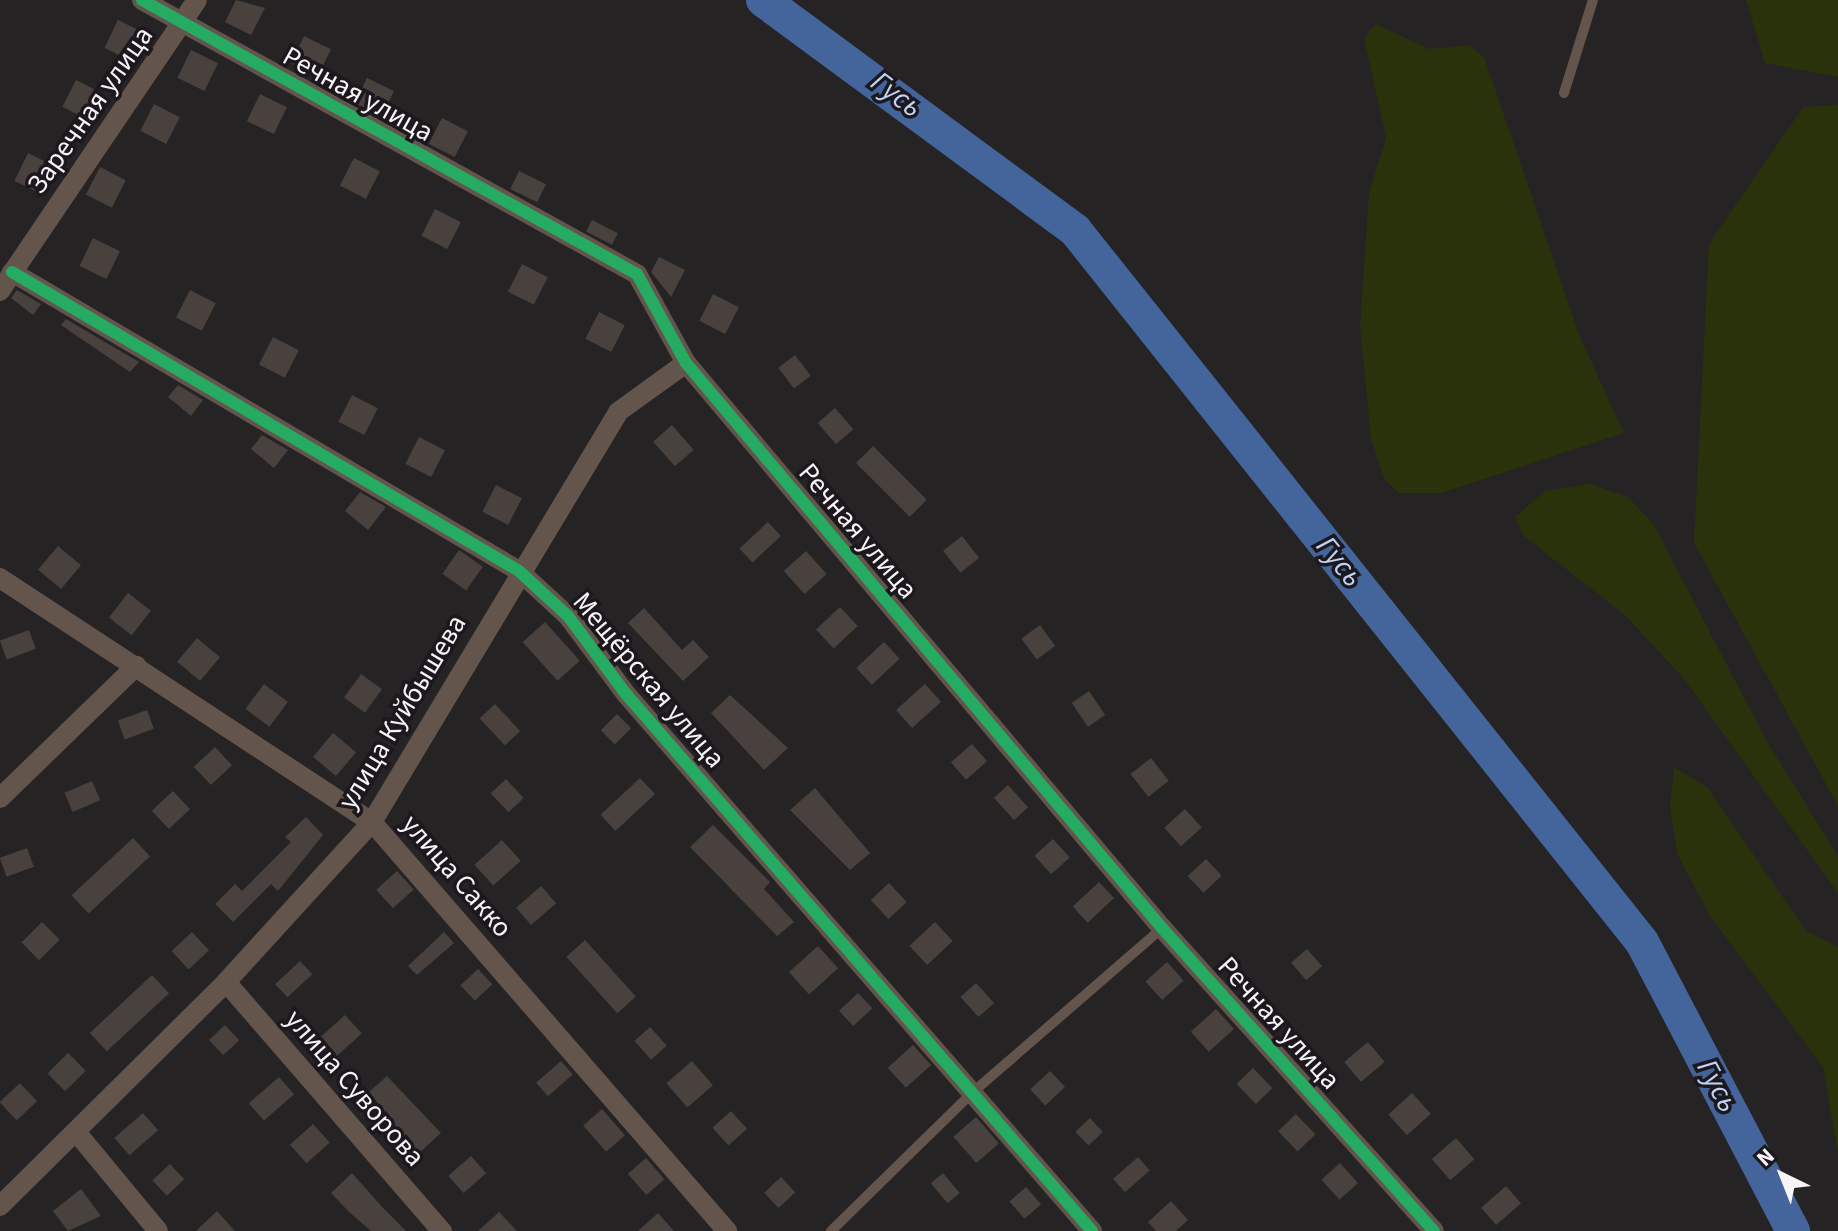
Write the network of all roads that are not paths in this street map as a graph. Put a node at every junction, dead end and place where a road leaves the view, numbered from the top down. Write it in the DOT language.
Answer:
graph roads {
  1 [pos="142,0"];
  2 [pos="197,0"];
  3 [pos="1593,0"];
  4 [pos="183,24"];
  5 [pos="1564,93"];
  6 [pos="12,272"];
  7 [pos="0,291"];
  8 [pos="686,363"];
  9 [pos="519,571"];
  10 [pos="0,578"];
  11 [pos="136,666"];
  12 [pos="0,798"];
  13 [pos="372,822"];
  14 [pos="1162,928"];
  15 [pos="226,982"];
  16 [pos="973,1092"];
  17 [pos="77,1133"];
  18 [pos="0,1206"];
  19 [pos="158,1231"];
  20 [pos="442,1231"];
  21 [pos="727,1231"];
  22 [pos="831,1231"];
  23 [pos="1092,1231"];
  24 [pos="1434,1231"];
  1 -- 4 [label="street, Речная улица"];
  2 -- 4 [label="street, Заречная улица"];
  3 -- 5 [label="lane"];
  4 -- 6 [label="street, Заречная улица"];
  4 -- 8 [label="street, Речная улица"];
  6 -- 7 [label="street, Заречная улица"];
  6 -- 9 [label="street, Мещёрская улица"];
  8 -- 9 [label="street, улица Куйбышева"];
  8 -- 14 [label="street, Речная улица"];
  9 -- 13 [label="street, улица Куйбышева"];
  9 -- 16 [label="street, Мещёрская улица"];
  10 -- 11 [label="street, улица Сакко"];
  11 -- 12 [label="street"];
  11 -- 13 [label="street, улица Сакко"];
  13 -- 15 [label="street, улица Куйбышева"];
  13 -- 21 [label="street, улица Сакко"];
  14 -- 16 [label="lane"];
  14 -- 24 [label="street, Речная улица"];
  15 -- 17 [label="street, улица Куйбышева"];
  15 -- 20 [label="street, улица Суворова"];
  16 -- 22 [label="lane"];
  16 -- 23 [label="street, Мещёрская улица"];
  17 -- 18 [label="street, улица Куйбышева"];
  17 -- 19 [label="street"];
}
